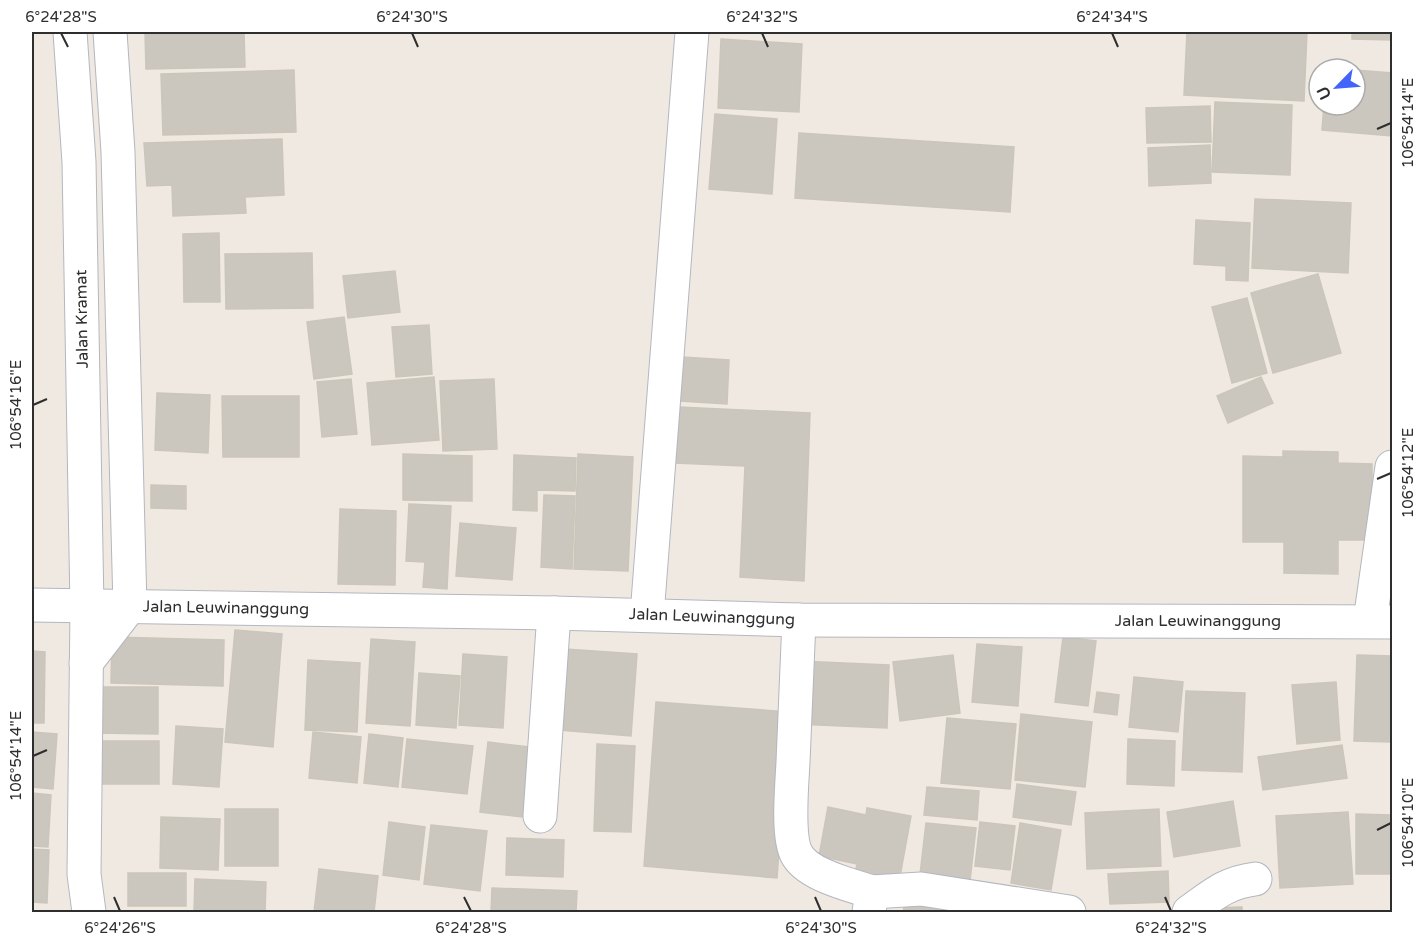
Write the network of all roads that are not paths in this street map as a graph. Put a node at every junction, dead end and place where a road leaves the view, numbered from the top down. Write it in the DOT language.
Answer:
graph roads {
  1 [pos="70,32"];
  2 [pos="110,32"];
  3 [pos="692,32"];
  4 [pos="1392,467"];
  5 [pos="32,605"];
  6 [pos="130,606"];
  7 [pos="87,607"];
  8 [pos="554,613"];
  9 [pos="647,615"];
  10 [pos="799,620"];
  11 [pos="1381,621"];
  12 [pos="86,663"];
  13 [pos="540,816"];
  14 [pos="1255,879"];
  15 [pos="870,902"];
  16 [pos="88,912"];
  17 [pos="1070,912"];
  18 [pos="1189,912"];
  1 -- 7 [label="main road, Jalan Kramat"];
  2 -- 6 [label="main road"];
  3 -- 9 [label="main road"];
  4 -- 11 [label="main road"];
  5 -- 7 [label="main road, Jalan Leuwinanggung"];
  6 -- 7 [label="main road, Jalan Leuwinanggung"];
  6 -- 8 [label="main road, Jalan Leuwinanggung"];
  6 -- 12 [label="main road"];
  7 -- 12 [label="main road, Jalan Kramat"];
  8 -- 9 [label="main road, Jalan Leuwinanggung"];
  8 -- 13 [label="main road"];
  9 -- 10 [label="main road, Jalan Leuwinanggung"];
  10 -- 11 [label="main road, Jalan Leuwinanggung"];
  10 -- 15 [label="main road"];
  12 -- 16 [label="main road, Jalan Kramat"];
  14 -- 18 [label="main road"];
  15 -- 17 [label="main road"];
}
